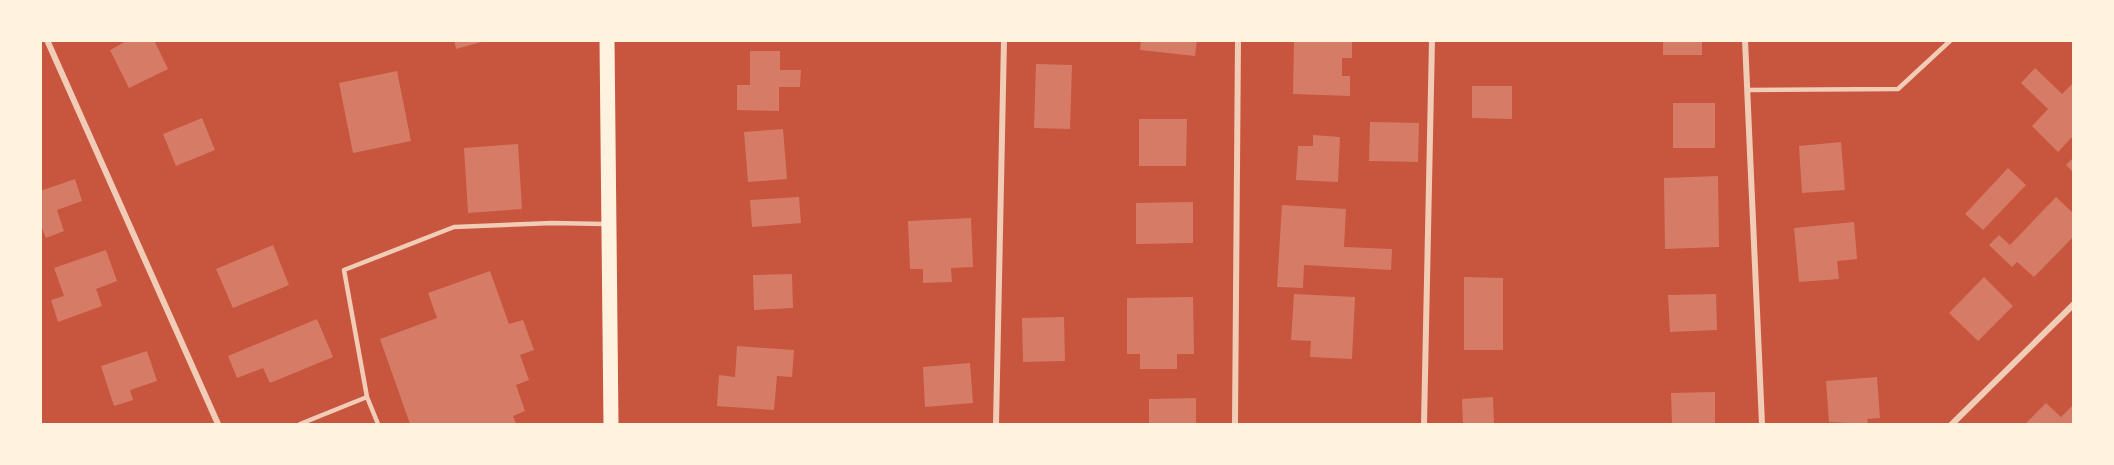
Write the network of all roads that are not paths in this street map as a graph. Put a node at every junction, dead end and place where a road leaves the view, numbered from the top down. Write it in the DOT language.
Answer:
graph roads {
  1 [pos="47,40"];
  2 [pos="608,40"];
  3 [pos="1004,40"];
  4 [pos="1238,40"];
  5 [pos="1432,40"];
  6 [pos="1745,40"];
  7 [pos="1951,40"];
  8 [pos="1748,90"];
  9 [pos="611,224"];
  10 [pos="2073,304"];
  11 [pos="367,397"];
  12 [pos="218,424"];
  13 [pos="300,424"];
  14 [pos="378,424"];
  15 [pos="611,424"];
  16 [pos="996,424"];
  17 [pos="1235,424"];
  18 [pos="1424,424"];
  19 [pos="1762,424"];
  20 [pos="1952,424"];
  1 -- 12 [label="street"];
  2 -- 9 [label="main road"];
  3 -- 16 [label="street"];
  4 -- 17 [label="street"];
  5 -- 18 [label="street"];
  6 -- 8 [label="street"];
  7 -- 8 [label="lane"];
  8 -- 19 [label="street"];
  9 -- 11 [label="lane"];
  9 -- 15 [label="main road"];
  10 -- 20 [label="street"];
  11 -- 13 [label="lane"];
  11 -- 14 [label="lane"];
}
